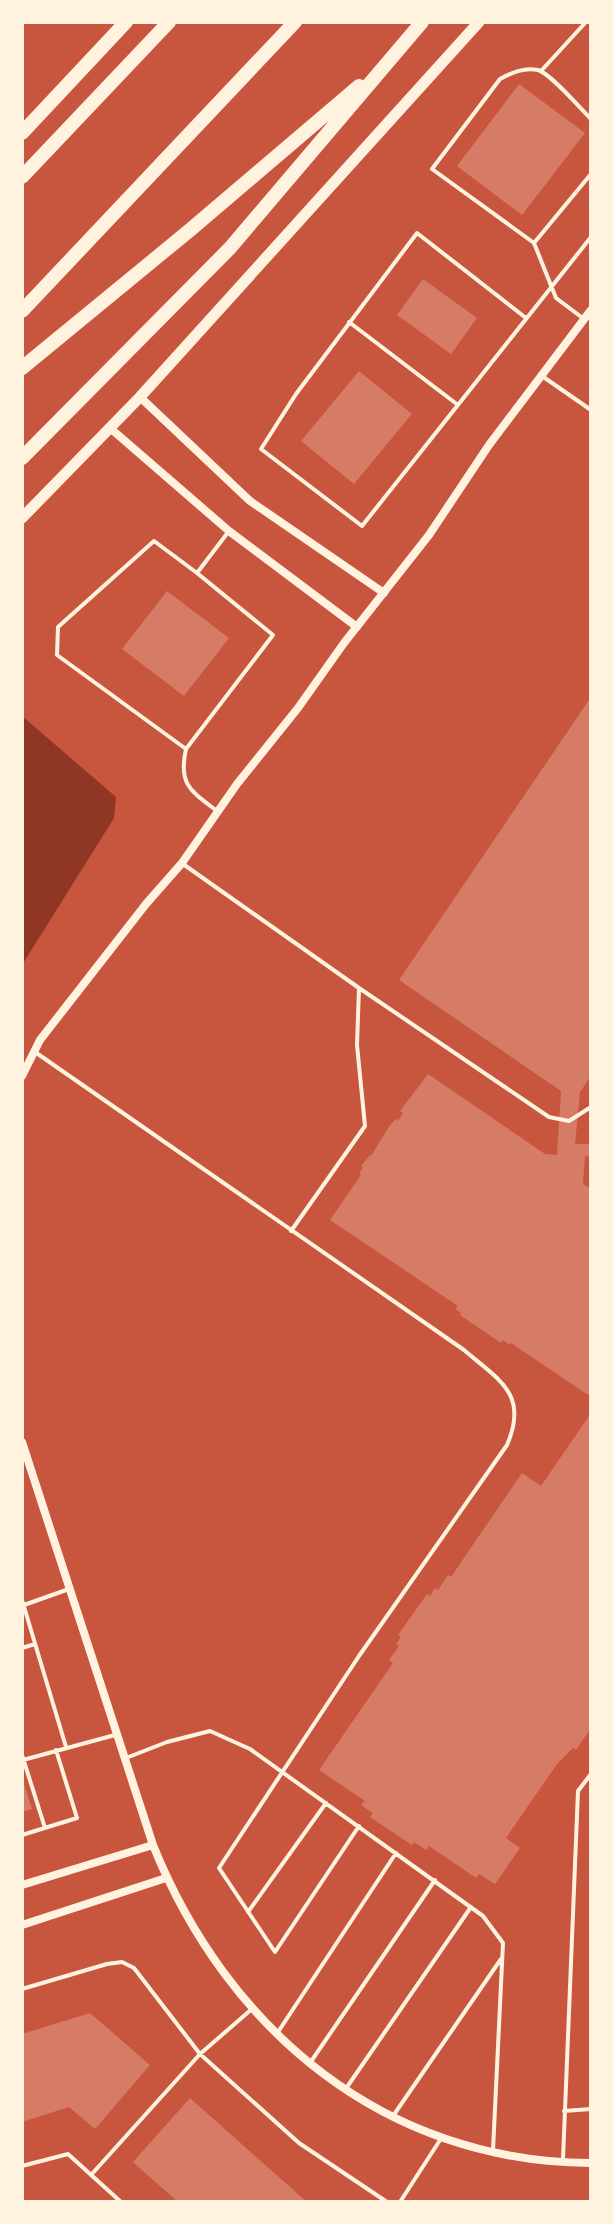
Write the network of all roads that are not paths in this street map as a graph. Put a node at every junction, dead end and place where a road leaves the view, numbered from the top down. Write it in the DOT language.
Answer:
graph roads {
  1 [pos="126,22"];
  2 [pos="169,22"];
  3 [pos="295,22"];
  4 [pos="422,22"];
  5 [pos="429,22"];
  6 [pos="479,22"];
  7 [pos="586,22"];
  8 [pos="541,71"];
  9 [pos="591,119"];
  10 [pos="22,133"];
  11 [pos="591,174"];
  12 [pos="22,177"];
  13 [pos="591,237"];
  14 [pos="534,243"];
  15 [pos="552,287"];
  16 [pos="591,310"];
  17 [pos="22,311"];
  18 [pos="526,318"];
  19 [pos="584,319"];
  20 [pos="349,322"];
  21 [pos="22,368"];
  22 [pos="542,376"];
  23 [pos="140,397"];
  24 [pos="458,405"];
  25 [pos="591,410"];
  26 [pos="110,428"];
  27 [pos="22,458"];
  28 [pos="22,518"];
  29 [pos="229,531"];
  30 [pos="197,573"];
  31 [pos="384,593"];
  32 [pos="357,627"];
  33 [pos="186,749"];
  34 [pos="217,811"];
  35 [pos="182,863"];
  36 [pos="359,988"];
  37 [pos="33,1051"];
  38 [pos="22,1076"];
  39 [pos="591,1107"];
  40 [pos="291,1231"];
  41 [pos="22,1442"];
  42 [pos="69,1589"];
  43 [pos="23,1603"];
  44 [pos="35,1644"];
  45 [pos="22,1648"];
  46 [pos="115,1735"];
  47 [pos="66,1747"];
  48 [pos="56,1750"];
  49 [pos="23,1757"];
  50 [pos="123,1759"];
  51 [pos="283,1772"];
  52 [pos="591,1774"];
  53 [pos="326,1802"];
  54 [pos="359,1826"];
  55 [pos="45,1828"];
  56 [pos="22,1835"];
  57 [pos="153,1845"];
  58 [pos="396,1853"];
  59 [pos="166,1878"];
  60 [pos="435,1880"];
  61 [pos="22,1885"];
  62 [pos="471,1907"];
  63 [pos="248,1912"];
  64 [pos="22,1925"];
  65 [pos="502,1957"];
  66 [pos="22,1989"];
  67 [pos="253,2008"];
  68 [pos="277,2034"];
  69 [pos="200,2054"];
  70 [pos="310,2064"];
  71 [pos="346,2089"];
  72 [pos="591,2109"];
  73 [pos="564,2111"];
  74 [pos="393,2116"];
  75 [pos="442,2137"];
  76 [pos="493,2152"];
  77 [pos="563,2163"];
  78 [pos="591,2163"];
  79 [pos="22,2166"];
  80 [pos="91,2175"];
  81 [pos="121,2202"];
  82 [pos="387,2202"];
  83 [pos="400,2202"];
  1 -- 10 [label="highway"];
  2 -- 12 [label="highway"];
  3 -- 17 [label="highway"];
  4 -- 27 [label="highway"];
  5 -- 21 [label="highway"];
  6 -- 23 [label="main road"];
  7 -- 8 [label="lane"];
  8 -- 9 [label="lane"];
  8 -- 14 [label="lane"];
  11 -- 14 [label="lane"];
  13 -- 15 [label="lane"];
  14 -- 15 [label="lane"];
  15 -- 18 [label="lane"];
  15 -- 19 [label="lane"];
  16 -- 19 [label="street"];
  18 -- 20 [label="lane"];
  18 -- 24 [label="lane"];
  19 -- 22 [label="street"];
  20 -- 24 [label="lane"];
  20 -- 24 [label="lane"];
  22 -- 25 [label="lane"];
  22 -- 31 [label="street"];
  23 -- 26 [label="main road"];
  23 -- 31 [label="street"];
  26 -- 28 [label="main road"];
  26 -- 29 [label="street"];
  29 -- 30 [label="lane"];
  29 -- 32 [label="street"];
  30 -- 33 [label="lane"];
  30 -- 33 [label="lane"];
  31 -- 32 [label="street"];
  32 -- 34 [label="street"];
  33 -- 34 [label="lane"];
  34 -- 35 [label="street"];
  35 -- 36 [label="lane"];
  35 -- 37 [label="street"];
  36 -- 39 [label="lane"];
  36 -- 40 [label="lane"];
  37 -- 38 [label="street"];
  37 -- 40 [label="lane"];
  40 -- 51 [label="lane"];
  41 -- 42 [label="street"];
  42 -- 43 [label="lane"];
  42 -- 46 [label="street"];
  43 -- 44 [label="lane"];
  44 -- 45 [label="lane"];
  44 -- 47 [label="lane"];
  46 -- 47 [label="lane"];
  46 -- 50 [label="street"];
  47 -- 48 [label="lane"];
  48 -- 49 [label="lane"];
  48 -- 55 [label="lane"];
  49 -- 55 [label="lane"];
  50 -- 51 [label="lane"];
  50 -- 57 [label="street"];
  51 -- 53 [label="lane"];
  51 -- 63 [label="lane"];
  52 -- 73 [label="lane"];
  53 -- 54 [label="lane"];
  53 -- 63 [label="lane"];
  54 -- 58 [label="lane"];
  54 -- 63 [label="lane"];
  55 -- 56 [label="lane"];
  57 -- 59 [label="street"];
  57 -- 61 [label="street"];
  58 -- 60 [label="lane"];
  58 -- 68 [label="lane"];
  59 -- 64 [label="street"];
  59 -- 67 [label="street"];
  60 -- 62 [label="lane"];
  60 -- 70 [label="lane"];
  62 -- 65 [label="lane"];
  62 -- 71 [label="lane"];
  65 -- 74 [label="lane"];
  65 -- 76 [label="lane"];
  66 -- 69 [label="lane"];
  67 -- 68 [label="street"];
  67 -- 69 [label="lane"];
  68 -- 70 [label="street"];
  69 -- 80 [label="lane"];
  69 -- 82 [label="lane"];
  70 -- 71 [label="street"];
  71 -- 74 [label="street"];
  72 -- 73 [label="lane"];
  73 -- 77 [label="lane"];
  74 -- 75 [label="street"];
  75 -- 76 [label="street"];
  75 -- 83 [label="lane"];
  76 -- 77 [label="street"];
  77 -- 78 [label="street"];
  79 -- 80 [label="lane"];
  80 -- 81 [label="lane"];
}
